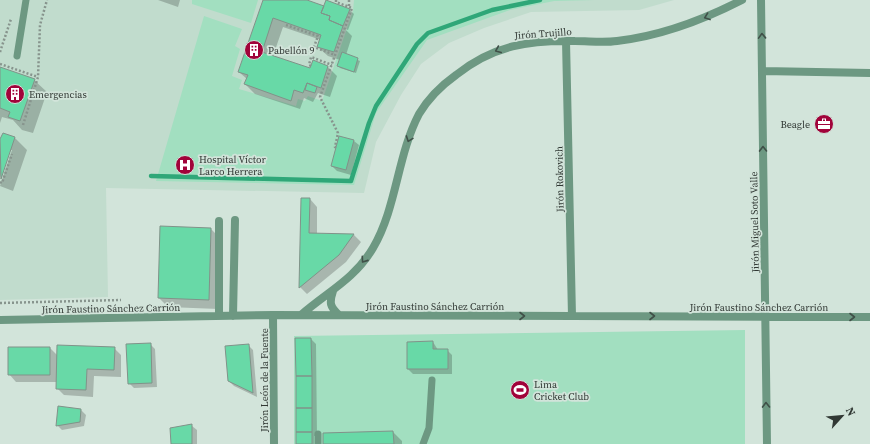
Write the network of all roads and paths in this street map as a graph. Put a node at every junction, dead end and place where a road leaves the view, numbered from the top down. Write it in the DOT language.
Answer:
graph roads {
  1 [pos="26,0"];
  2 [pos="47,0"];
  3 [pos="336,0"];
  4 [pos="349,0"];
  5 [pos="742,0"];
  6 [pos="761,0"];
  7 [pos="340,2"];
  8 [pos="349,6"];
  9 [pos="286,25"];
  10 [pos="8,28"];
  11 [pos="566,41"];
  12 [pos="0,52"];
  13 [pos="335,55"];
  14 [pos="17,56"];
  15 [pos="0,64"];
  16 [pos="332,65"];
  17 [pos="311,66"];
  18 [pos="763,71"];
  19 [pos="870,73"];
  20 [pos="38,77"];
  21 [pos="23,125"];
  22 [pos="336,147"];
  23 [pos="12,154"];
  24 [pos="0,182"];
  25 [pos="235,220"];
  26 [pos="219,221"];
  27 [pos="333,291"];
  28 [pos="121,300"];
  29 [pos="0,303"];
  30 [pos="273,315"];
  31 [pos="301,315"];
  32 [pos="339,315"];
  33 [pos="219,316"];
  34 [pos="233,316"];
  35 [pos="572,316"];
  36 [pos="765,317"];
  37 [pos="870,317"];
  38 [pos="0,320"];
  39 [pos="432,380"];
  40 [pos="318,434"];
  41 [pos="274,444"];
  42 [pos="318,444"];
  43 [pos="423,444"];
  44 [pos="767,444"];
  1 -- 14 [label="lane"];
  2 -- 20 [label="path"];
  3 -- 7 [label="path"];
  4 -- 8 [label="path"];
  5 -- 11 [label="street, Jirón Trujillo, one-way"];
  18 -- 6 [label="street, Jirón Miguel Soto Valle, one-way"];
  7 -- 8 [label="path"];
  8 -- 13 [label="path"];
  9 -- 13 [label="path"];
  10 -- 12 [label="path"];
  11 -- 27 [label="street, Jirón Trujillo, one-way"];
  11 -- 35 [label="street, Jirón Rokovich"];
  13 -- 16 [label="path"];
  15 -- 20 [label="path"];
  16 -- 17 [label="path"];
  16 -- 22 [label="path"];
  18 -- 19 [label="street"];
  36 -- 18 [label="street, Jirón Miguel Soto Valle, one-way"];
  20 -- 21 [label="path"];
  23 -- 24 [label="path"];
  25 -- 34 [label="street"];
  26 -- 33 [label="street"];
  27 -- 31 [label="street, Jirón Trujillo"];
  27 -- 32 [label="street"];
  28 -- 29 [label="path"];
  30 -- 31 [label="street, Jirón Faustino Sánchez Carrión"];
  30 -- 34 [label="street, Jirón Faustino Sánchez Carrión"];
  30 -- 41 [label="street, Jirón León de la Fuente"];
  31 -- 32 [label="street, Jirón Faustino Sánchez Carrión"];
  32 -- 35 [label="street, Jirón Faustino Sánchez Carrión, one-way"];
  33 -- 34 [label="street, Jirón Faustino Sánchez Carrión"];
  33 -- 38 [label="street, Jirón Faustino Sánchez Carrión"];
  35 -- 36 [label="street, Jirón Faustino Sánchez Carrión, one-way"];
  36 -- 37 [label="street, Jirón Faustino Sánchez Carrión, one-way"];
  44 -- 36 [label="street, Jirón Miguel Soto Valle, one-way"];
  39 -- 43 [label="lane"];
  40 -- 42 [label="lane"];
}
